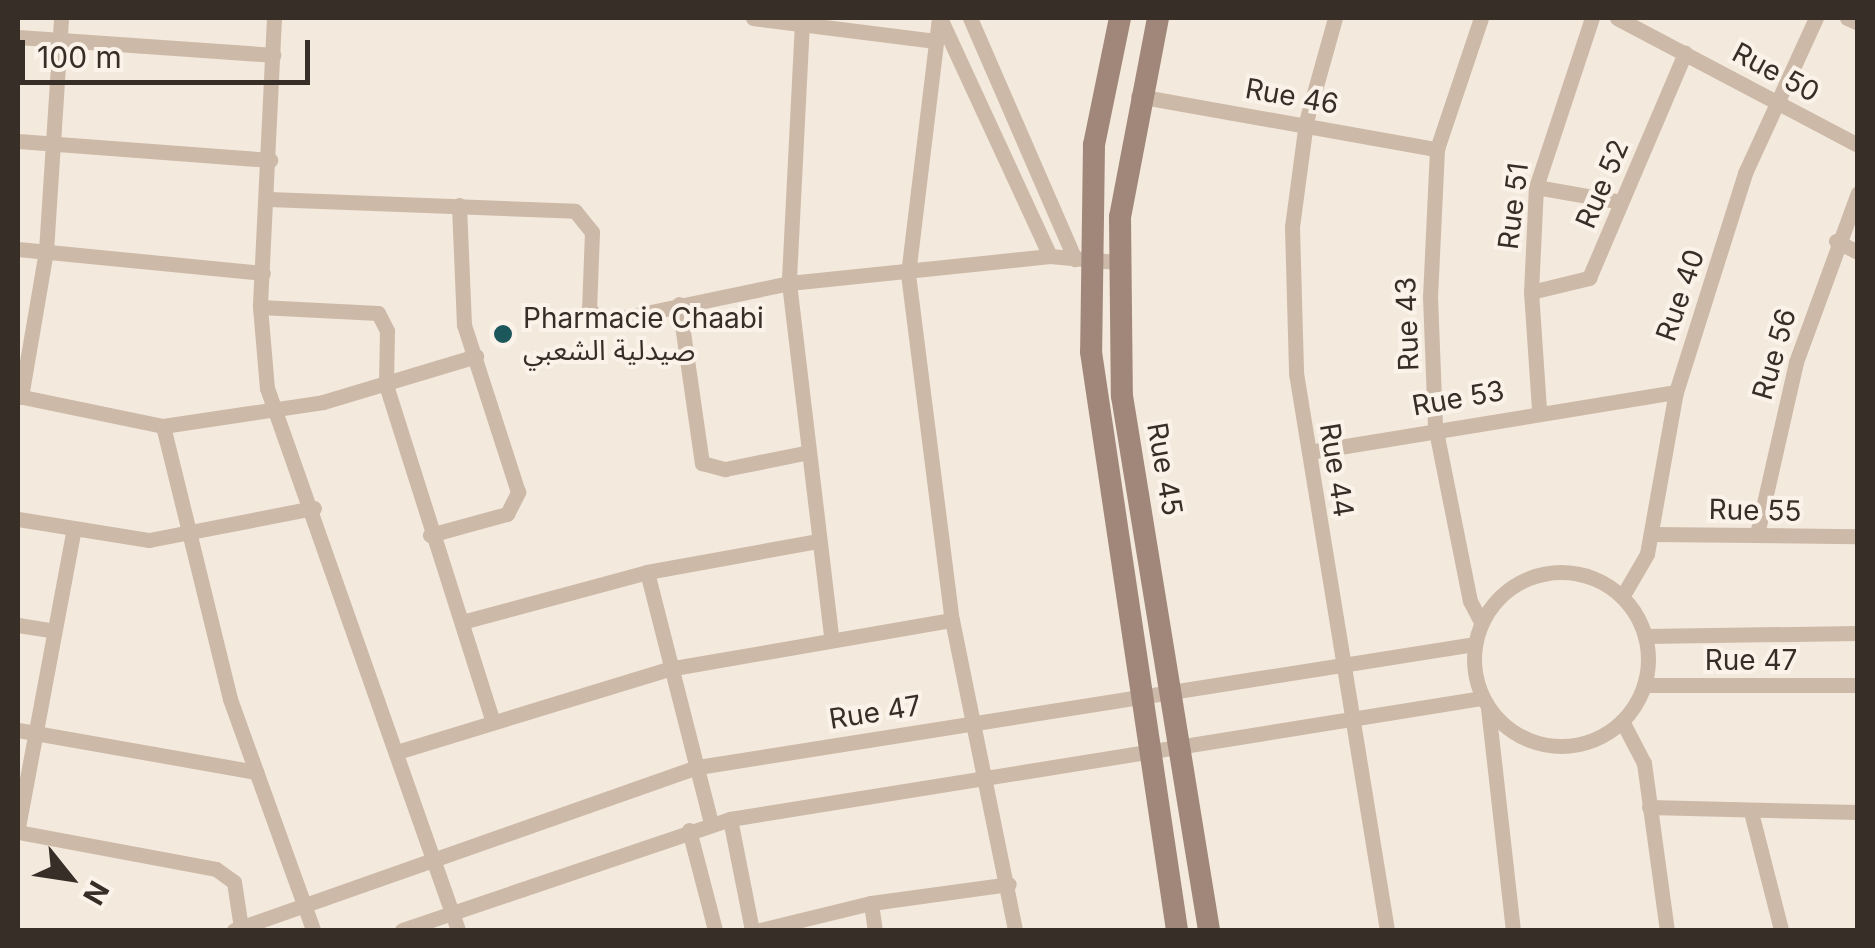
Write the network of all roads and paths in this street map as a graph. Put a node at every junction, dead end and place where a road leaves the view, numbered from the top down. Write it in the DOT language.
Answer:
graph roads {
  1 [pos="61,18"];
  2 [pos="274,18"];
  3 [pos="753,18"];
  4 [pos="940,18"];
  5 [pos="970,18"];
  6 [pos="1120,18"];
  7 [pos="1158,18"];
  8 [pos="1335,18"];
  9 [pos="1481,18"];
  10 [pos="1592,18"];
  11 [pos="1617,18"];
  12 [pos="1816,18"];
  13 [pos="1847,18"];
  14 [pos="802,22"];
  15 [pos="1858,23"];
  16 [pos="18,37"];
  17 [pos="59,39"];
  18 [pos="934,40"];
  19 [pos="1685,53"];
  20 [pos="273,55"];
  21 [pos="1138,96"];
  22 [pos="1773,99"];
  23 [pos="1306,122"];
  24 [pos="18,142"];
  25 [pos="53,144"];
  26 [pos="1858,144"];
  27 [pos="1437,150"];
  28 [pos="270,160"];
  29 [pos="1536,187"];
  30 [pos="1858,193"];
  31 [pos="269,198"];
  32 [pos="1621,202"];
  33 [pos="459,205"];
  34 [pos="1836,241"];
  35 [pos="18,248"];
  36 [pos="46,251"];
  37 [pos="1858,252"];
  38 [pos="1050,256"];
  39 [pos="1081,260"];
  40 [pos="1116,262"];
  41 [pos="262,273"];
  42 [pos="908,274"];
  43 [pos="789,283"];
  44 [pos="1531,292"];
  45 [pos="679,304"];
  46 [pos="260,308"];
  47 [pos="476,356"];
  48 [pos="386,385"];
  49 [pos="1676,392"];
  50 [pos="19,396"];
  51 [pos="1540,409"];
  52 [pos="277,411"];
  53 [pos="163,426"];
  54 [pos="1435,426"];
  55 [pos="1308,452"];
  56 [pos="804,453"];
  57 [pos="314,508"];
  58 [pos="18,518"];
  59 [pos="74,529"];
  60 [pos="430,534"];
  61 [pos="1651,534"];
  62 [pos="1757,534"];
  63 [pos="1858,536"];
  64 [pos="187,537"];
  65 [pos="818,541"];
  66 [pos="647,572"];
  67 [pos="1622,596"];
  68 [pos="952,620"];
  69 [pos="462,622"];
  70 [pos="1482,622"];
  71 [pos="18,625"];
  72 [pos="54,631"];
  73 [pos="1858,634"];
  74 [pos="832,635"];
  75 [pos="1645,636"];
  76 [pos="1474,644"];
  77 [pos="1342,665"];
  78 [pos="668,668"];
  79 [pos="1644,685"];
  80 [pos="1858,685"];
  81 [pos="1173,691"];
  82 [pos="1138,696"];
  83 [pos="1485,703"];
  84 [pos="1354,719"];
  85 [pos="492,720"];
  86 [pos="970,722"];
  87 [pos="1622,722"];
  88 [pos="18,730"];
  89 [pos="34,733"];
  90 [pos="1179,746"];
  91 [pos="1146,751"];
  92 [pos="397,752"];
  93 [pos="698,767"];
  94 [pos="256,772"];
  95 [pos="982,778"];
  96 [pos="1650,807"];
  97 [pos="1751,812"];
  98 [pos="1858,812"];
  99 [pos="730,819"];
  100 [pos="711,824"];
  101 [pos="18,829"];
  102 [pos="689,830"];
  103 [pos="433,856"];
  104 [pos="1009,884"];
  105 [pos="871,903"];
  106 [pos="304,907"];
  107 [pos="453,913"];
  108 [pos="238,929"];
  109 [pos="313,930"];
  110 [pos="402,930"];
  111 [pos="458,930"];
  112 [pos="715,930"];
  113 [pos="752,930"];
  114 [pos="760,930"];
  115 [pos="875,930"];
  116 [pos="1014,930"];
  117 [pos="1176,930"];
  118 [pos="1209,930"];
  119 [pos="1387,930"];
  120 [pos="1513,930"];
  121 [pos="1667,930"];
  122 [pos="1780,930"];
  1 -- 17 [label="street"];
  2 -- 20 [label="street"];
  3 -- 14 [label="street"];
  4 -- 18 [label="street"];
  4 -- 38 [label="street"];
  5 -- 39 [label="street"];
  6 -- 39 [label="street, Rue 45"];
  7 -- 21 [label="street, Rue 45"];
  8 -- 23 [label="street, Rue 44"];
  9 -- 27 [label="street, Rue 43"];
  10 -- 29 [label="street, Rue 51"];
  11 -- 19 [label="street, Rue 50"];
  12 -- 22 [label="street, Rue 40"];
  13 -- 15 [label="street"];
  14 -- 18 [label="street"];
  14 -- 43 [label="street"];
  16 -- 17 [label="street"];
  17 -- 20 [label="street"];
  17 -- 25 [label="street"];
  18 -- 42 [label="street"];
  19 -- 22 [label="street, Rue 50"];
  19 -- 32 [label="street, Rue 52"];
  20 -- 28 [label="street"];
  21 -- 23 [label="street, Rue 46"];
  21 -- 40 [label="street, Rue 45"];
  22 -- 26 [label="street, Rue 50"];
  22 -- 49 [label="street, Rue 40"];
  23 -- 27 [label="street, Rue 46"];
  23 -- 55 [label="street, Rue 44"];
  24 -- 25 [label="street"];
  25 -- 28 [label="street"];
  25 -- 36 [label="street"];
  27 -- 54 [label="street, Rue 43"];
  28 -- 31 [label="street"];
  29 -- 32 [label="street"];
  29 -- 44 [label="street, Rue 51"];
  30 -- 34 [label="street, Rue 56"];
  31 -- 33 [label="street"];
  31 -- 41 [label="street"];
  32 -- 44 [label="street, Rue 52"];
  33 -- 45 [label="street"];
  33 -- 47 [label="street"];
  34 -- 37 [label="street"];
  34 -- 62 [label="street, Rue 56"];
  35 -- 36 [label="street"];
  36 -- 41 [label="street"];
  36 -- 50 [label="street"];
  38 -- 39 [label="street"];
  38 -- 42 [label="street"];
  39 -- 40 [label="street"];
  39 -- 82 [label="street, Rue 45"];
  40 -- 81 [label="street, Rue 45"];
  41 -- 46 [label="street"];
  42 -- 43 [label="street"];
  42 -- 68 [label="street"];
  43 -- 45 [label="street"];
  43 -- 56 [label="street"];
  44 -- 51 [label="street, Rue 51"];
  45 -- 56 [label="street"];
  46 -- 48 [label="street"];
  46 -- 52 [label="street"];
  47 -- 48 [label="street"];
  47 -- 60 [label="street"];
  48 -- 52 [label="street"];
  48 -- 60 [label="street"];
  49 -- 51 [label="street, Rue 53"];
  49 -- 61 [label="street, Rue 40"];
  50 -- 53 [label="street"];
  51 -- 54 [label="street, Rue 53"];
  52 -- 53 [label="street"];
  52 -- 57 [label="street"];
  53 -- 64 [label="street"];
  54 -- 55 [label="street, Rue 53"];
  54 -- 70 [label="street, Rue 43"];
  55 -- 77 [label="street, Rue 44"];
  56 -- 65 [label="street"];
  57 -- 64 [label="street"];
  57 -- 92 [label="street"];
  58 -- 59 [label="street"];
  59 -- 64 [label="street"];
  59 -- 72 [label="street"];
  60 -- 69 [label="street"];
  61 -- 62 [label="street, Rue 55"];
  61 -- 67 [label="street, Rue 40"];
  62 -- 63 [label="street, Rue 55"];
  64 -- 94 [label="street"];
  65 -- 66 [label="street"];
  65 -- 74 [label="street"];
  66 -- 69 [label="street"];
  66 -- 78 [label="street"];
  67 -- 70 [label="street"];
  67 -- 75 [label="street"];
  68 -- 74 [label="street"];
  68 -- 86 [label="street"];
  69 -- 85 [label="street"];
  70 -- 76 [label="street"];
  71 -- 72 [label="street"];
  72 -- 89 [label="street"];
  73 -- 75 [label="street, Rue 47"];
  74 -- 78 [label="street"];
  75 -- 79 [label="street"];
  76 -- 77 [label="street, Rue 47"];
  76 -- 83 [label="street"];
  77 -- 81 [label="street, Rue 47"];
  77 -- 84 [label="street, Rue 44"];
  78 -- 85 [label="street"];
  78 -- 93 [label="street"];
  79 -- 80 [label="street, Rue 47"];
  79 -- 87 [label="street"];
  81 -- 82 [label="street, Rue 47"];
  81 -- 90 [label="street, Rue 45"];
  82 -- 86 [label="street, Rue 47"];
  82 -- 91 [label="street, Rue 45"];
  83 -- 84 [label="street"];
  83 -- 87 [label="street"];
  83 -- 120 [label="street"];
  84 -- 90 [label="street"];
  84 -- 119 [label="street, Rue 44"];
  85 -- 92 [label="street"];
  86 -- 93 [label="street, Rue 47"];
  86 -- 95 [label="street"];
  87 -- 96 [label="street"];
  88 -- 89 [label="street"];
  89 -- 94 [label="street"];
  89 -- 101 [label="street"];
  90 -- 91 [label="street"];
  90 -- 118 [label="street, Rue 45"];
  91 -- 95 [label="street"];
  91 -- 117 [label="street, Rue 45"];
  92 -- 103 [label="street"];
  93 -- 100 [label="street"];
  93 -- 103 [label="street, Rue 47"];
  94 -- 106 [label="street"];
  95 -- 99 [label="street"];
  95 -- 104 [label="street"];
  96 -- 97 [label="street"];
  96 -- 121 [label="street"];
  97 -- 98 [label="street"];
  97 -- 122 [label="street"];
  99 -- 100 [label="street"];
  99 -- 113 [label="street"];
  100 -- 102 [label="street"];
  101 -- 108 [label="street"];
  102 -- 107 [label="street"];
  102 -- 112 [label="street"];
  103 -- 106 [label="street, Rue 47"];
  103 -- 107 [label="street"];
  104 -- 105 [label="street"];
  104 -- 116 [label="street"];
  105 -- 114 [label="street"];
  105 -- 115 [label="street"];
  106 -- 108 [label="street, Rue 47"];
  106 -- 109 [label="street"];
  107 -- 110 [label="street"];
  107 -- 111 [label="street"];
}
